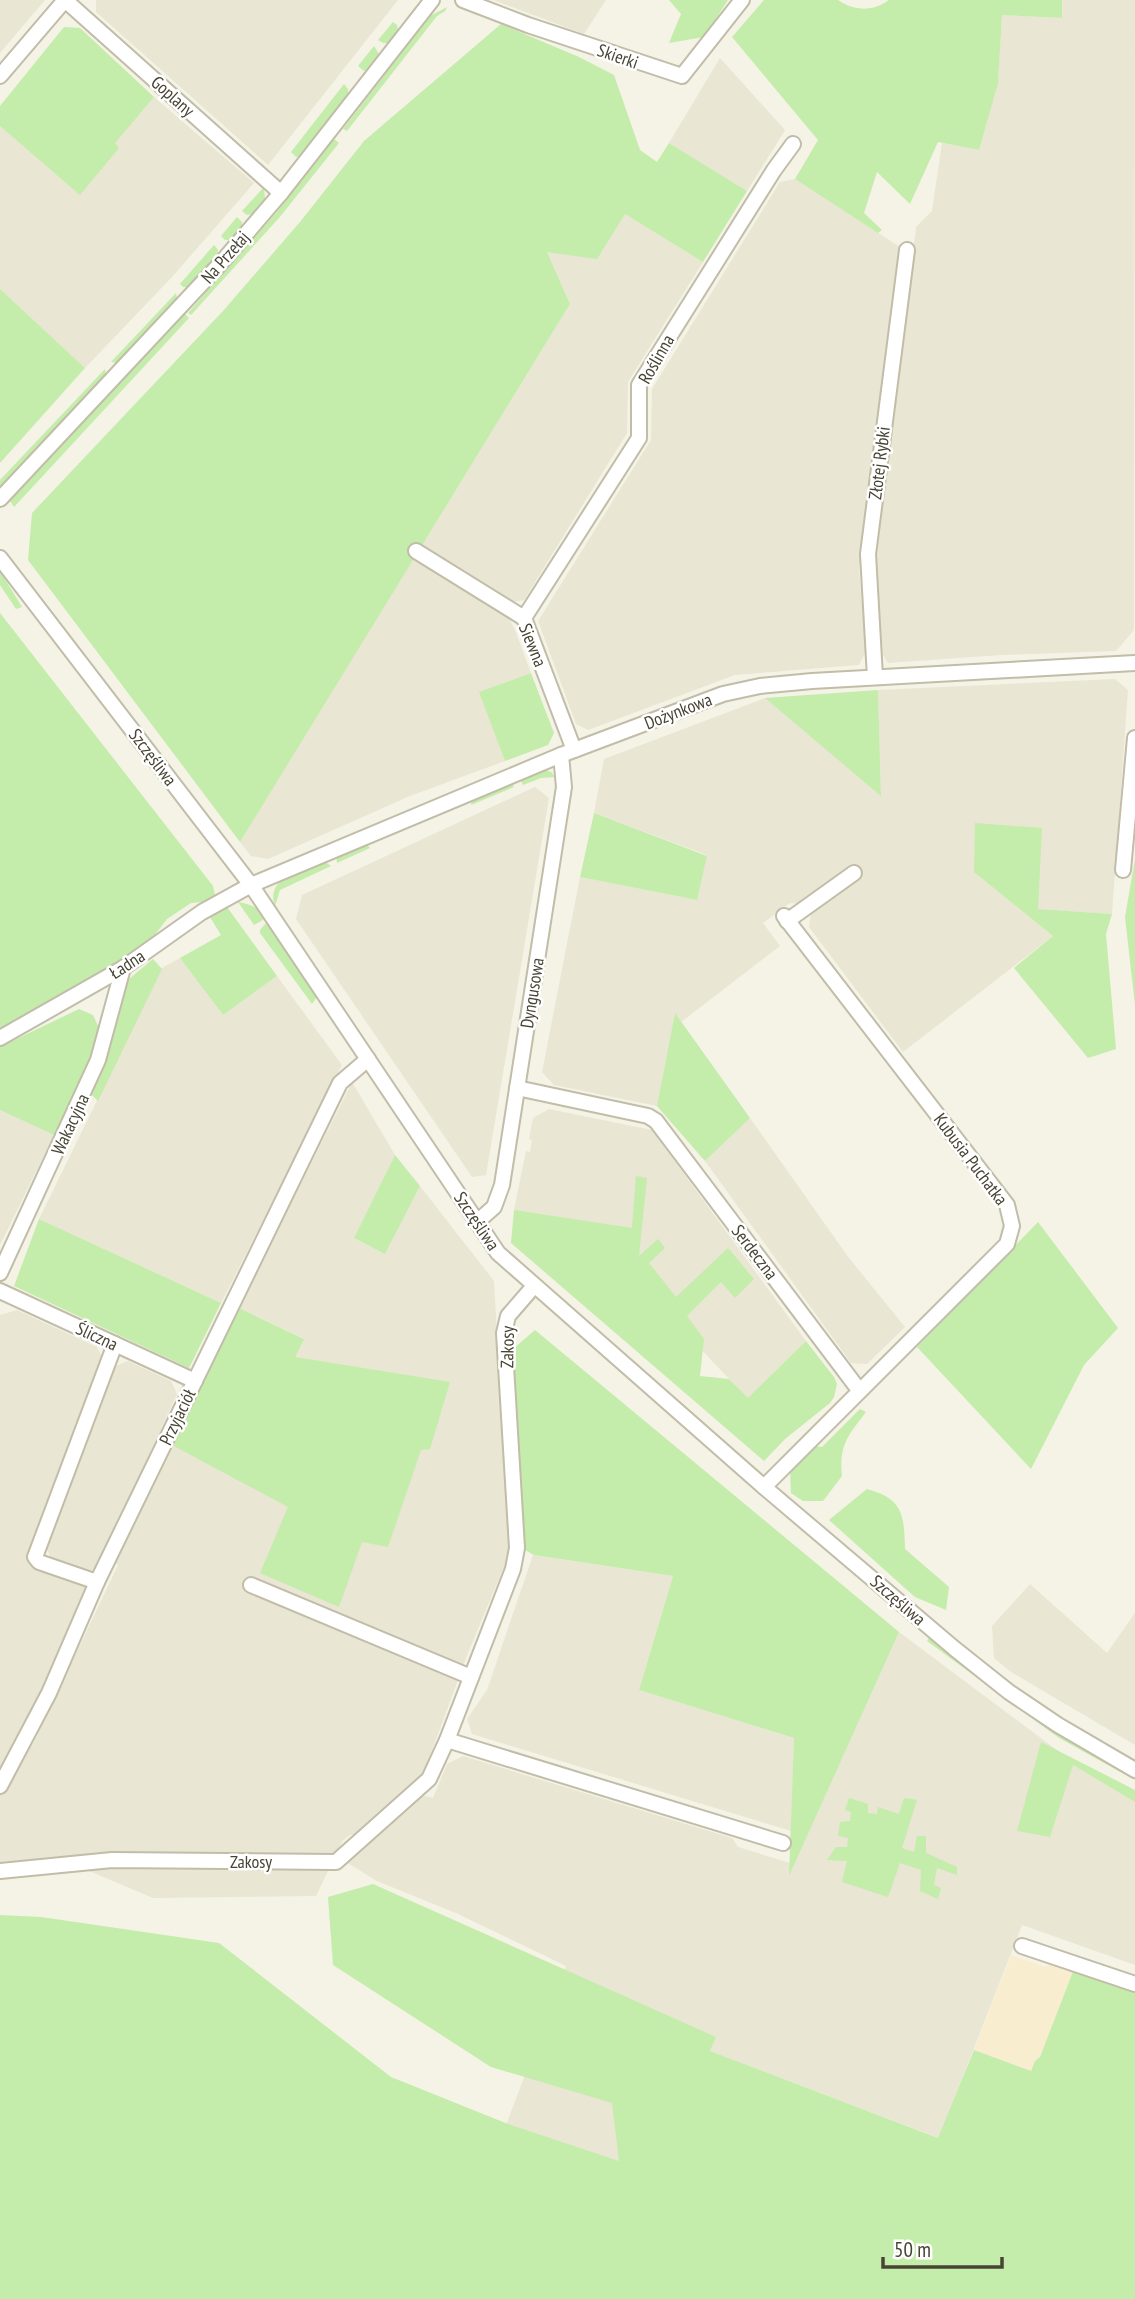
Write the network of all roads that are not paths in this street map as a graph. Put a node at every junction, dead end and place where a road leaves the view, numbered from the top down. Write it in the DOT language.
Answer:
graph roads {
  1 [pos="432,0"];
  2 [pos="463,0"];
  3 [pos="742,0"];
  4 [pos="0,76"];
  5 [pos="793,144"];
  6 [pos="281,193"];
  7 [pos="907,250"];
  8 [pos="0,499"];
  9 [pos="416,551"];
  10 [pos="0,558"];
  11 [pos="524,618"];
  12 [pos="1135,663"];
  13 [pos="875,677"];
  14 [pos="1135,738"];
  15 [pos="568,753"];
  16 [pos="1123,870"];
  17 [pos="854,873"];
  18 [pos="251,885"];
  19 [pos="123,968"];
  20 [pos="0,1038"];
  21 [pos="368,1059"];
  22 [pos="517,1088"];
  23 [pos="477,1222"];
  24 [pos="0,1273"];
  25 [pos="534,1286"];
  26 [pos="0,1291"];
  27 [pos="115,1344"];
  28 [pos="195,1381"];
  29 [pos="859,1390"];
  30 [pos="764,1487"];
  31 [pos="97,1582"];
  32 [pos="251,1585"];
  33 [pos="471,1677"];
  34 [pos="447,1740"];
  35 [pos="1135,1770"];
  36 [pos="0,1786"];
  37 [pos="783,1843"];
  38 [pos="0,1871"];
  39 [pos="1022,1946"];
  40 [pos="1135,1984"];
  1 -- 6 [label="street, Na Przełaj"];
  2 -- 3 [label="street, Skierki"];
  4 -- 6 [label="street, Goplany"];
  5 -- 11 [label="street, Roślinna"];
  6 -- 8 [label="street, Na Przełaj"];
  7 -- 13 [label="street, Złotej Rybki"];
  9 -- 11 [label="street, Siewna"];
  10 -- 18 [label="street, Szczęśliwa"];
  11 -- 15 [label="street, Siewna"];
  12 -- 13 [label="street, Dożynkowa"];
  13 -- 15 [label="street, Dożynkowa"];
  14 -- 16 [label="street"];
  15 -- 18 [label="street, Dożynkowa"];
  15 -- 22 [label="street, Dyngusowa"];
  17 -- 29 [label="street, Kubusia Puchatka"];
  18 -- 19 [label="street, Ładna"];
  18 -- 21 [label="street, Szczęśliwa"];
  19 -- 20 [label="street, Ładna"];
  19 -- 24 [label="street, Wakacyjna"];
  21 -- 23 [label="street, Szczęśliwa"];
  21 -- 28 [label="street, Przyjaciół"];
  22 -- 23 [label="street, Dyngusowa"];
  22 -- 29 [label="street, Serdeczna"];
  23 -- 25 [label="street, Szczęśliwa"];
  25 -- 30 [label="street, Szczęśliwa"];
  25 -- 33 [label="street, Zakosy"];
  26 -- 27 [label="street, Śliczna"];
  27 -- 28 [label="street, Śliczna"];
  27 -- 31 [label="street"];
  28 -- 31 [label="street, Przyjaciół"];
  29 -- 30 [label="street"];
  30 -- 35 [label="street, Szczęśliwa"];
  31 -- 36 [label="street, Przyjaciół"];
  32 -- 33 [label="street"];
  33 -- 34 [label="street, Zakosy"];
  34 -- 37 [label="street"];
  34 -- 38 [label="street, Zakosy"];
  39 -- 40 [label="street"];
}
